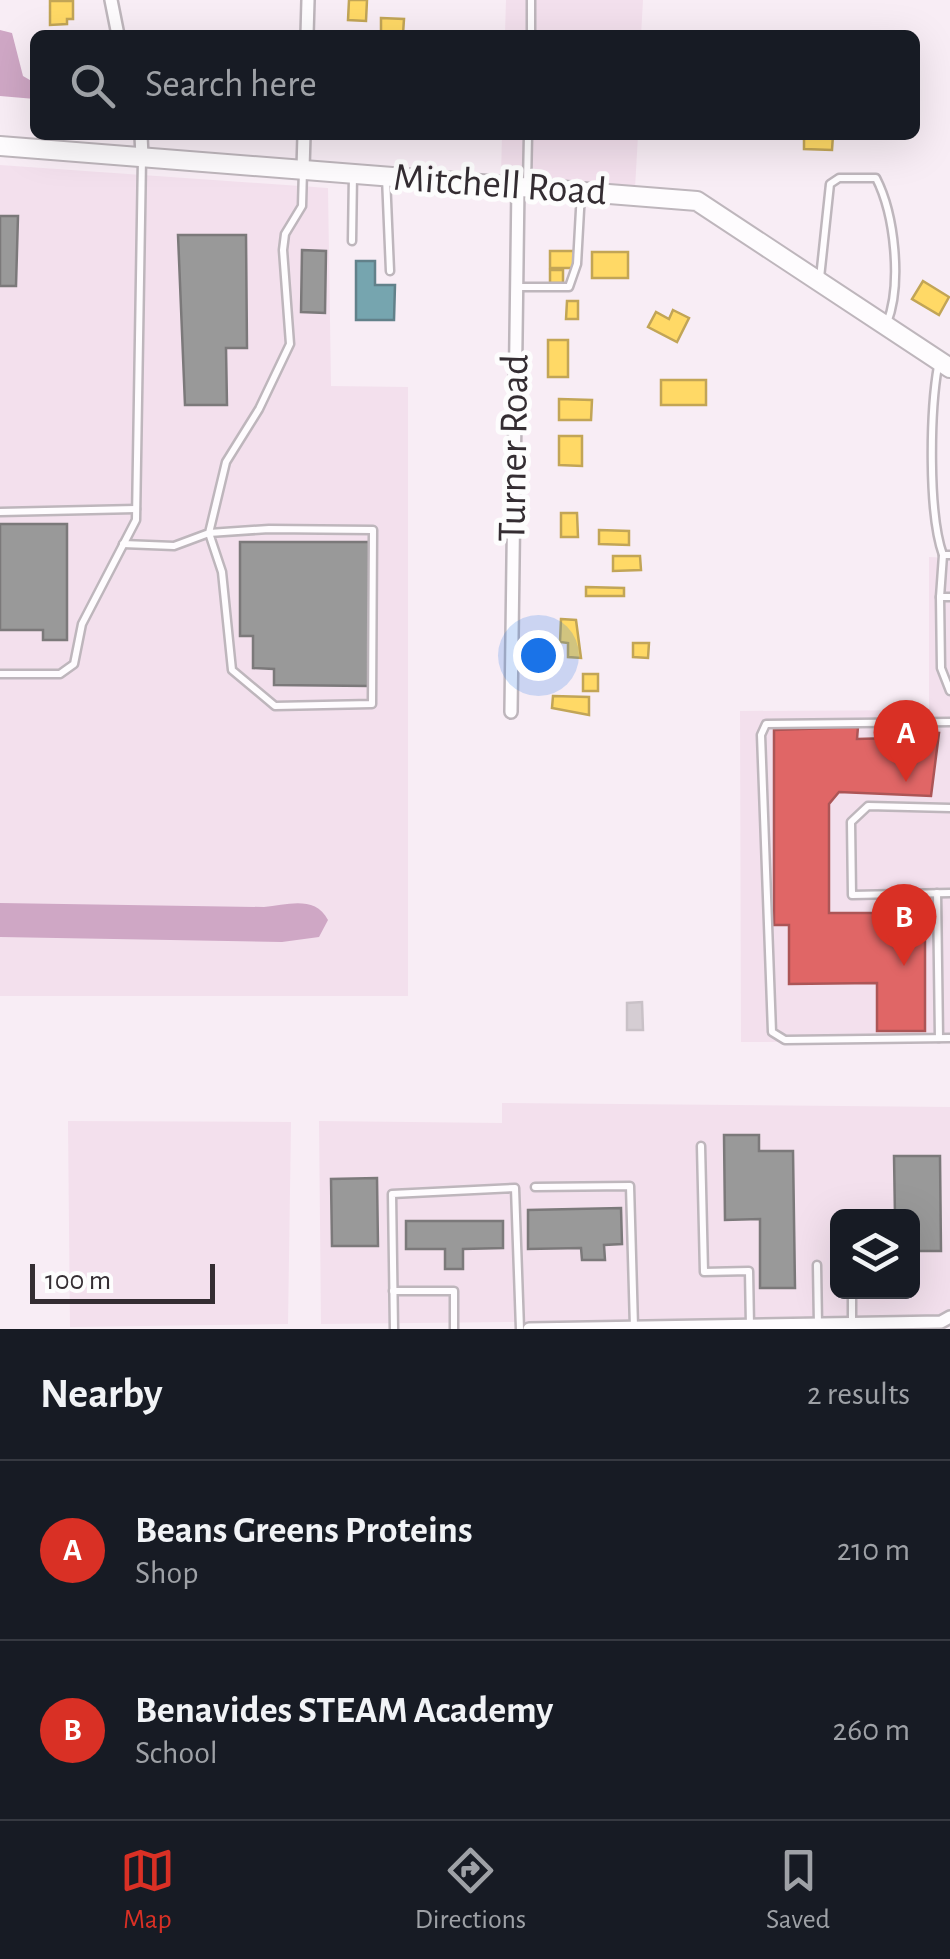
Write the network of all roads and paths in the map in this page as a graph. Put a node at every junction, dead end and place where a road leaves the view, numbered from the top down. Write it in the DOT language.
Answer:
graph roads {
  1 [pos="112,0"];
  2 [pos="308,0"];
  3 [pos="532,0"];
  4 [pos="117,30"];
  5 [pos="307,30"];
  6 [pos="530,30"];
  7 [pos="142,140"];
  8 [pos="304,140"];
  9 [pos="527,140"];
  10 [pos="0,146"];
  11 [pos="142,157"];
  12 [pos="303,169"];
  13 [pos="353,173"];
  14 [pos="386,176"];
  15 [pos="522,185"];
  16 [pos="581,190"];
  17 [pos="352,241"];
  18 [pos="390,271"];
  19 [pos="820,280"];
  20 [pos="516,287"];
  21 [pos="886,325"];
  22 [pos="944,364"];
  23 [pos="136,509"];
  24 [pos="0,512"];
  25 [pos="209,533"];
  26 [pos="123,544"];
  27 [pos="946,555"];
  28 [pos="950,597"];
  29 [pos="940,598"];
  30 [pos="0,674"];
  31 [pos="950,691"];
  32 [pos="511,712"];
  33 [pos="950,722"];
  34 [pos="950,808"];
  35 [pos="937,893"];
  36 [pos="950,893"];
  37 [pos="939,1038"];
  38 [pos="950,1038"];
  39 [pos="700,1146"];
  40 [pos="534,1188"];
  41 [pos="817,1265"];
  42 [pos="393,1291"];
  43 [pos="852,1299"];
  44 [pos="950,1317"];
  45 [pos="852,1326"];
  46 [pos="750,1327"];
  47 [pos="818,1327"];
  48 [pos="634,1328"];
  49 [pos="394,1329"];
  50 [pos="454,1329"];
  51 [pos="520,1329"];
  52 [pos="529,1329"];
  1 -- 4 [label="street"];
  2 -- 5 [label="street"];
  3 -- 6 [label="lane"];
  7 -- 11 [label="street"];
  8 -- 12 [label="street"];
  9 -- 15 [label="lane"];
  10 -- 11 [label="street, Mitchell Road"];
  11 -- 12 [label="street, Mitchell Road"];
  11 -- 23 [label="lane"];
  12 -- 13 [label="street, Mitchell Road"];
  12 -- 25 [label="lane"];
  13 -- 14 [label="street, Mitchell Road"];
  13 -- 17 [label="lane"];
  14 -- 15 [label="street, Mitchell Road"];
  14 -- 18 [label="lane"];
  15 -- 16 [label="street, Mitchell Road"];
  15 -- 20 [label="street, Turner Road"];
  16 -- 19 [label="street, Mitchell Road"];
  16 -- 20 [label="lane"];
  19 -- 21 [label="street, Mitchell Road"];
  19 -- 21 [label="lane"];
  20 -- 32 [label="street, Turner Road"];
  21 -- 22 [label="street, Mitchell Road"];
  22 -- 27 [label="lane"];
  23 -- 24 [label="lane"];
  23 -- 26 [label="lane"];
  25 -- 25 [label="lane"];
  25 -- 26 [label="lane"];
  26 -- 30 [label="lane"];
  27 -- 29 [label="lane"];
  28 -- 29 [label="lane"];
  29 -- 31 [label="lane"];
  33 -- 37 [label="lane"];
  34 -- 35 [label="lane"];
  35 -- 36 [label="lane"];
  35 -- 37 [label="lane"];
  37 -- 38 [label="lane"];
  39 -- 46 [label="lane"];
  40 -- 48 [label="lane"];
  41 -- 47 [label="lane"];
  42 -- 49 [label="lane"];
  42 -- 50 [label="lane"];
  42 -- 51 [label="lane"];
  43 -- 45 [label="lane"];
  44 -- 45 [label="street"];
  45 -- 47 [label="street"];
  46 -- 47 [label="street"];
  46 -- 48 [label="street"];
  48 -- 52 [label="street"];
}
